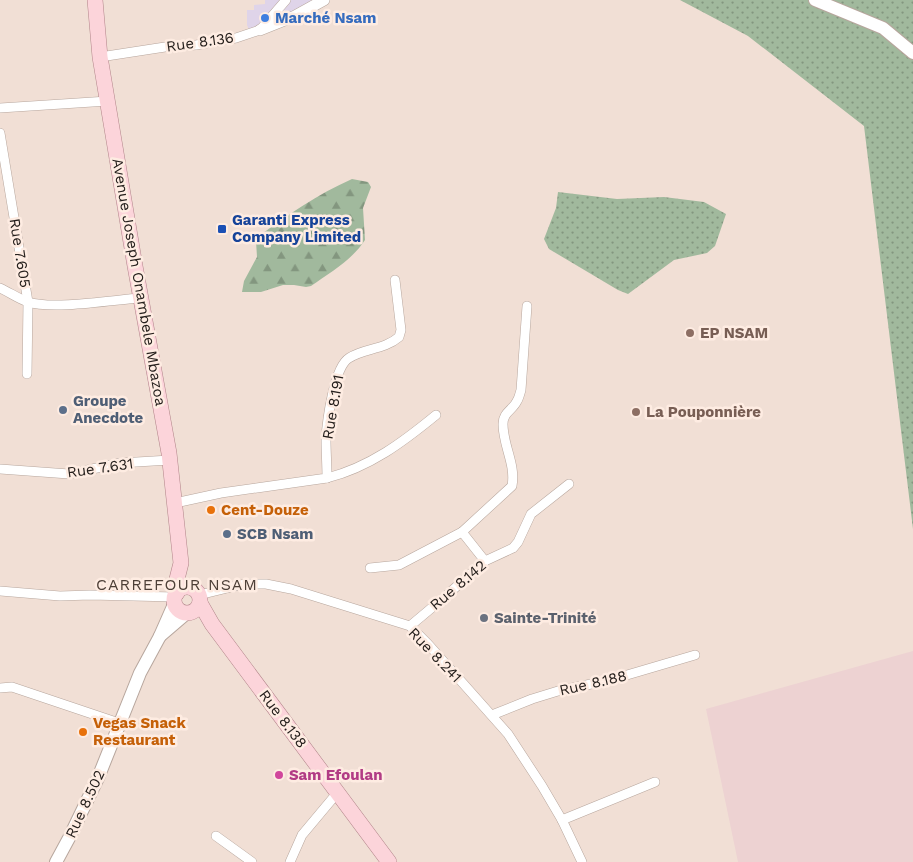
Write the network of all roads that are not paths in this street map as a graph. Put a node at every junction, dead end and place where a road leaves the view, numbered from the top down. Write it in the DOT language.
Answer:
graph roads {
  1 [pos="95,0"];
  2 [pos="286,0"];
  3 [pos="324,0"];
  4 [pos="815,0"];
  5 [pos="260,30"];
  6 [pos="913,53"];
  7 [pos="100,57"];
  8 [pos="108,101"];
  9 [pos="0,108"];
  10 [pos="0,133"];
  11 [pos="395,280"];
  12 [pos="0,288"];
  13 [pos="140,298"];
  14 [pos="28,302"];
  15 [pos="527,306"];
  16 [pos="27,374"];
  17 [pos="436,415"];
  18 [pos="170,460"];
  19 [pos="0,469"];
  20 [pos="328,478"];
  21 [pos="569,484"];
  22 [pos="175,503"];
  23 [pos="462,532"];
  24 [pos="484,561"];
  25 [pos="182,563"];
  26 [pos="370,568"];
  27 [pos="0,591"];
  28 [pos="175,597"];
  29 [pos="195,602"];
  30 [pos="410,626"];
  31 [pos="160,636"];
  32 [pos="696,655"];
  33 [pos="0,688"];
  34 [pos="492,715"];
  35 [pos="119,723"];
  36 [pos="655,782"];
  37 [pos="338,792"];
  38 [pos="562,820"];
  39 [pos="216,836"];
  40 [pos="56,862"];
  41 [pos="252,862"];
  42 [pos="290,862"];
  43 [pos="389,862"];
  44 [pos="582,862"];
  1 -- 7 [label="main road, Avenue Joseph Onambele Mbazoa"];
  2 -- 5 [label="street"];
  3 -- 5 [label="street"];
  4 -- 6 [label="main road"];
  5 -- 7 [label="street, Rue 8.136"];
  7 -- 8 [label="main road, Avenue Joseph Onambele Mbazoa"];
  8 -- 9 [label="street"];
  8 -- 13 [label="main road, Avenue Joseph Onambele Mbazoa"];
  10 -- 14 [label="street, Rue 7.605"];
  11 -- 20 [label="street, Rue 8.191"];
  12 -- 14 [label="street"];
  13 -- 14 [label="street"];
  13 -- 18 [label="main road, Avenue Joseph Onambele Mbazoa"];
  14 -- 16 [label="street, Rue 7.605"];
  15 -- 23 [label="street"];
  17 -- 20 [label="street"];
  18 -- 19 [label="street, Rue 7.631"];
  18 -- 22 [label="main road, Avenue Joseph Onambele Mbazoa"];
  20 -- 22 [label="street"];
  21 -- 24 [label="street, Rue 8.142"];
  22 -- 25 [label="main road, Avenue Joseph Onambele Mbazoa"];
  23 -- 24 [label="street"];
  23 -- 26 [label="street"];
  24 -- 30 [label="street, Rue 8.142"];
  25 -- 28 [label="main road, Avenue Joseph Onambele Mbazoa"];
  25 -- 29 [label="main road, Avenue Joseph Onambele Mbazoa"];
  27 -- 28 [label="street"];
  28 -- 29 [label="main road, Rue 8.138"];
  28 -- 29 [label="main road"];
  28 -- 31 [label="main road, Rue 8.502"];
  29 -- 30 [label="street, Rue 8.241"];
  29 -- 31 [label="main road, Rue 8.502"];
  29 -- 37 [label="main road, Rue 8.138"];
  30 -- 34 [label="street, Rue 8.241"];
  31 -- 35 [label="main road, Rue 8.502"];
  32 -- 34 [label="street, Rue 8.188"];
  33 -- 35 [label="street"];
  34 -- 38 [label="street, Rue 8.241"];
  35 -- 40 [label="main road, Rue 8.502"];
  36 -- 38 [label="street"];
  37 -- 42 [label="street"];
  37 -- 43 [label="main road, Rue 8.138"];
  38 -- 44 [label="street, Rue 8.241"];
  39 -- 41 [label="street"];
}
